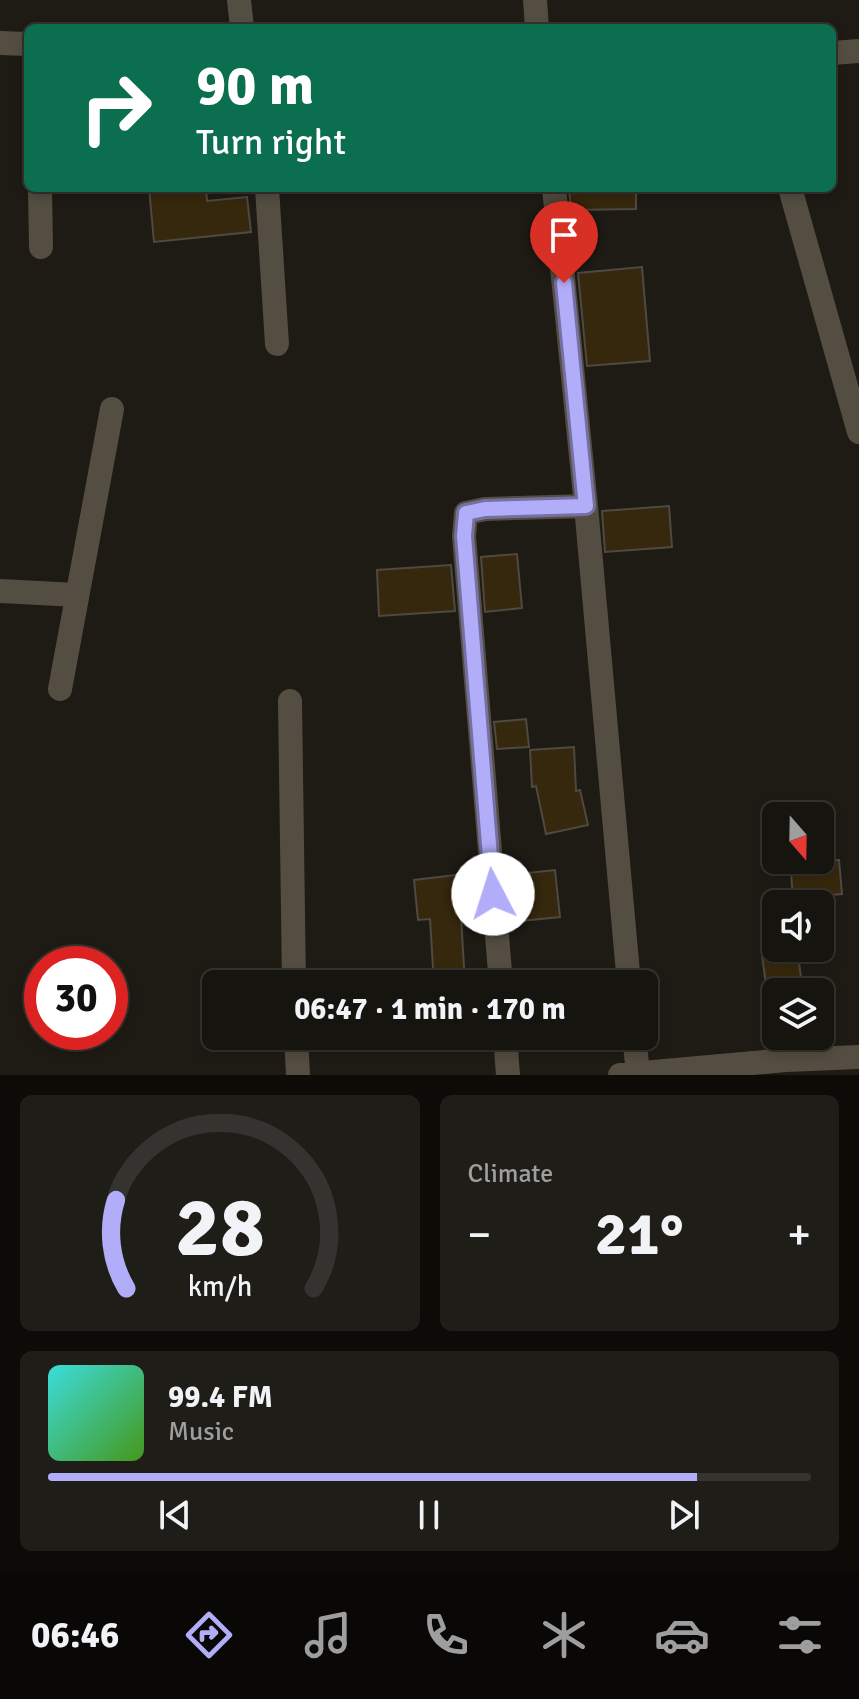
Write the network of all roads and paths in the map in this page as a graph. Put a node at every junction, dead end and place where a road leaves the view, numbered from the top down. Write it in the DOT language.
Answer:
graph roads {
  1 [pos="239,0"];
  2 [pos="535,0"];
  3 [pos="242,24"];
  4 [pos="537,24"];
  5 [pos="0,43"];
  6 [pos="24,44"];
  7 [pos="859,51"];
  8 [pos="836,53"];
  9 [pos="40,192"];
  10 [pos="267,192"];
  11 [pos="554,192"];
  12 [pos="791,192"];
  13 [pos="41,247"];
  14 [pos="277,344"];
  15 [pos="112,409"];
  16 [pos="859,432"];
  17 [pos="586,506"];
  18 [pos="0,591"];
  19 [pos="77,595"];
  20 [pos="60,689"];
  21 [pos="290,701"];
  22 [pos="294,970"];
  23 [pos="500,970"];
  24 [pos="628,970"];
  25 [pos="297,1050"];
  26 [pos="506,1050"];
  27 [pos="632,1050"];
  28 [pos="859,1057"];
  29 [pos="786,1067"];
  30 [pos="629,1074"];
  31 [pos="298,1075"];
  32 [pos="508,1075"];
  1 -- 3 [label="street"];
  2 -- 4 [label="street"];
  5 -- 6 [label="street"];
  7 -- 8 [label="street"];
  9 -- 13 [label="street"];
  10 -- 14 [label="street"];
  11 -- 17 [label="street"];
  12 -- 16 [label="street"];
  15 -- 19 [label="street"];
  17 -- 23 [label="street"];
  17 -- 24 [label="street"];
  18 -- 19 [label="street"];
  19 -- 20 [label="street"];
  21 -- 22 [label="street"];
  25 -- 31 [label="street"];
  26 -- 32 [label="street"];
  27 -- 30 [label="street"];
  28 -- 29 [label="street"];
  29 -- 30 [label="street"];
}
